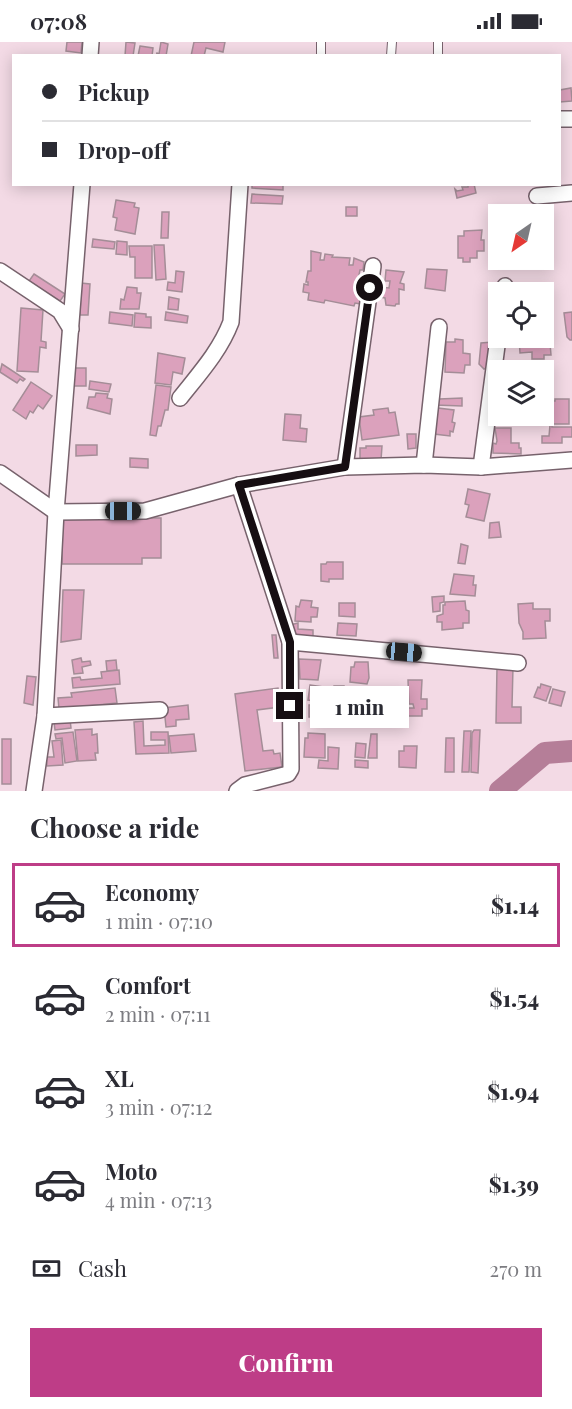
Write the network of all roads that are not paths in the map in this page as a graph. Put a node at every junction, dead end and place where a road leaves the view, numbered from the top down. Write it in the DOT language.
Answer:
graph roads {
  1 [pos="82,186"];
  2 [pos="240,186"];
  3 [pos="572,193"];
  4 [pos="537,196"];
  5 [pos="373,266"];
  6 [pos="0,271"];
  7 [pos="439,327"];
  8 [pos="71,329"];
  9 [pos="497,348"];
  10 [pos="180,398"];
  11 [pos="572,460"];
  12 [pos="424,465"];
  13 [pos="345,467"];
  14 [pos="481,467"];
  15 [pos="0,473"];
  16 [pos="239,485"];
  17 [pos="56,512"];
  18 [pos="290,642"];
  19 [pos="518,663"];
  20 [pos="160,710"];
  21 [pos="45,716"];
  22 [pos="33,791"];
  23 [pos="237,791"];
  1 -- 8 [label="street"];
  2 -- 10 [label="street"];
  3 -- 4 [label="street"];
  5 -- 13 [label="street"];
  6 -- 8 [label="street"];
  7 -- 12 [label="street"];
  8 -- 17 [label="street"];
  9 -- 14 [label="street"];
  11 -- 14 [label="street"];
  12 -- 13 [label="street"];
  12 -- 14 [label="street"];
  13 -- 16 [label="street"];
  15 -- 17 [label="street"];
  16 -- 17 [label="street"];
  16 -- 18 [label="street"];
  17 -- 21 [label="street"];
  18 -- 19 [label="street"];
  18 -- 23 [label="street"];
  20 -- 21 [label="street"];
  21 -- 22 [label="street"];
}
